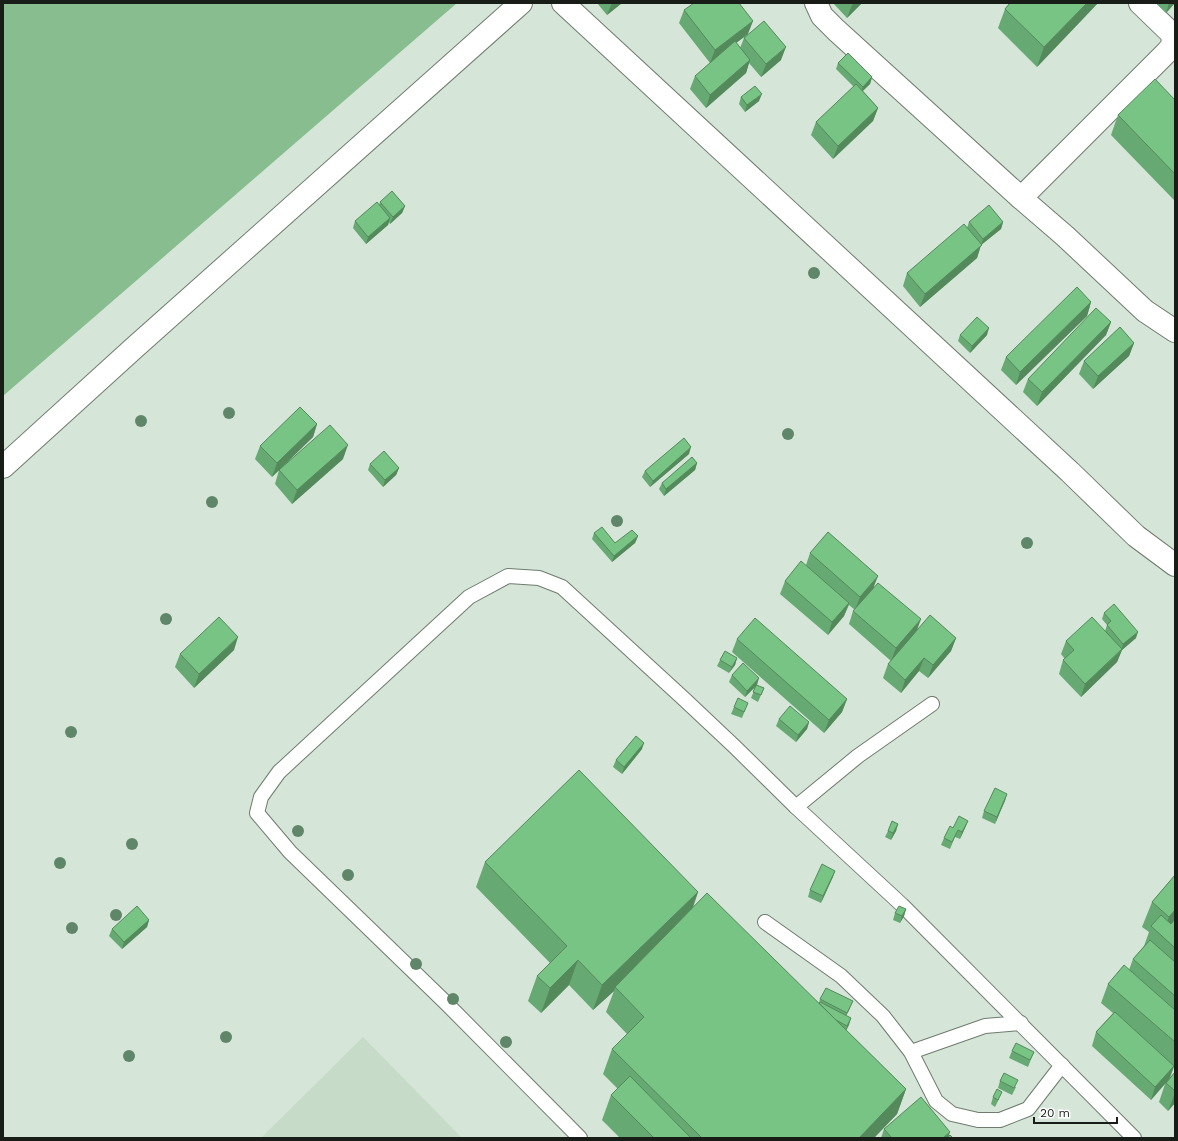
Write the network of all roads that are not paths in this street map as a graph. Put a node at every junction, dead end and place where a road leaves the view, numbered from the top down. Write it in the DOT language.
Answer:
graph roads {
  1 [pos="521,3"];
  2 [pos="563,3"];
  3 [pos="816,3"];
  4 [pos="1140,3"];
  5 [pos="1021,198"];
  6 [pos="1175,331"];
  7 [pos="3,467"];
  8 [pos="1175,565"];
  9 [pos="932,704"];
  10 [pos="796,807"];
  11 [pos="765,922"];
  12 [pos="1021,1023"];
  13 [pos="911,1052"];
  14 [pos="1062,1065"];
  15 [pos="580,1138"];
  16 [pos="1134,1138"];
  1 -- 7 [label="street"];
  2 -- 8 [label="street"];
  3 -- 5 [label="street"];
  4 -- 5 [label="street"];
  5 -- 6 [label="street"];
  9 -- 10 [label="lane"];
  10 -- 12 [label="lane"];
  10 -- 15 [label="lane"];
  11 -- 13 [label="lane"];
  12 -- 13 [label="lane"];
  12 -- 14 [label="lane"];
  13 -- 14 [label="lane"];
  14 -- 16 [label="lane"];
}
